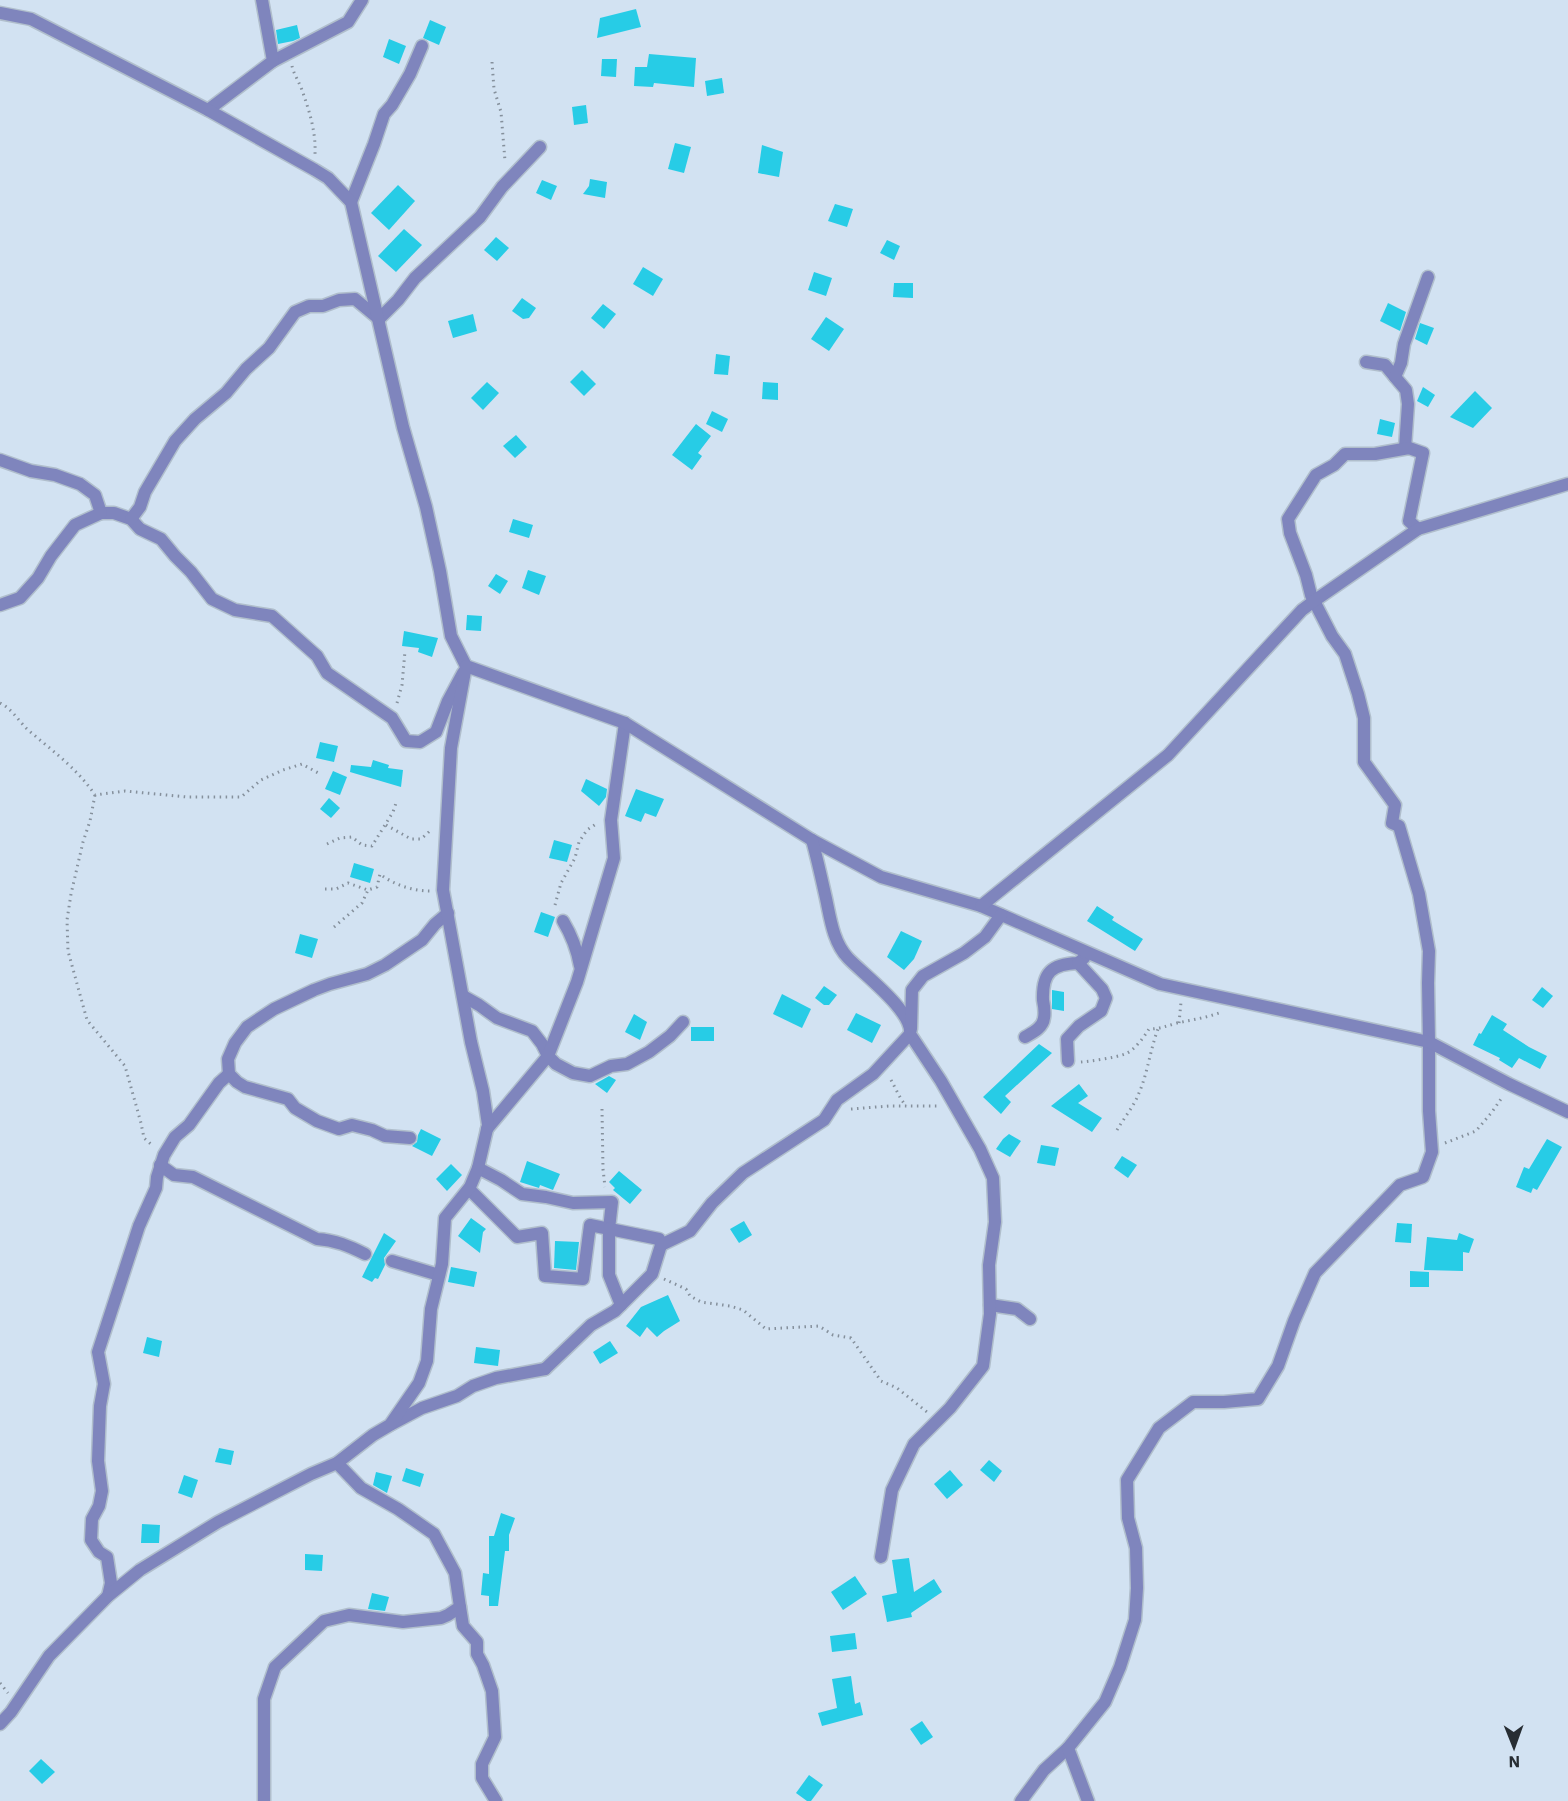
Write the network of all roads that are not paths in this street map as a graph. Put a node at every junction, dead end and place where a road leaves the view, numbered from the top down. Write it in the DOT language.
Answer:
graph roads {
  1 [pos="262,0"];
  2 [pos="362,0"];
  3 [pos="0,13"];
  4 [pos="422,46"];
  5 [pos="273,61"];
  6 [pos="208,110"];
  7 [pos="540,147"];
  8 [pos="351,202"];
  9 [pos="1428,277"];
  10 [pos="379,319"];
  11 [pos="1366,362"];
  12 [pos="1395,377"];
  13 [pos="1405,448"];
  14 [pos="0,460"];
  15 [pos="1568,484"];
  16 [pos="101,513"];
  17 [pos="131,519"];
  18 [pos="1418,529"];
  19 [pos="1314,601"];
  20 [pos="0,605"];
  21 [pos="466,666"];
  22 [pos="625,723"];
  23 [pos="812,840"];
  24 [pos="981,906"];
  25 [pos="448,913"];
  26 [pos="1001,915"];
  27 [pos="563,921"];
  28 [pos="1089,953"];
  29 [pos="1078,963"];
  30 [pos="581,970"];
  31 [pos="463,996"];
  32 [pos="683,1022"];
  33 [pos="911,1032"];
  34 [pos="1025,1037"];
  35 [pos="1430,1042"];
  36 [pos="548,1056"];
  37 [pos="1068,1061"];
  38 [pos="229,1074"];
  39 [pos="1568,1112"];
  40 [pos="487,1129"];
  41 [pos="410,1138"];
  42 [pos="162,1160"];
  43 [pos="478,1168"];
  44 [pos="469,1189"];
  45 [pos="609,1229"];
  46 [pos="661,1245"];
  47 [pos="365,1254"];
  48 [pos="392,1261"];
  49 [pos="439,1275"];
  50 [pos="621,1305"];
  51 [pos="990,1305"];
  52 [pos="1030,1318"];
  53 [pos="390,1425"];
  54 [pos="338,1462"];
  55 [pos="880,1557"];
  56 [pos="108,1596"];
  57 [pos="460,1607"];
  58 [pos="0,1724"];
  59 [pos="1068,1748"];
  60 [pos="264,1801"];
  61 [pos="496,1801"];
  62 [pos="1021,1801"];
  63 [pos="1088,1801"];
  1 -- 5 [label="street"];
  2 -- 5 [label="street"];
  3 -- 6 [label="street"];
  4 -- 8 [label="street"];
  5 -- 6 [label="street"];
  6 -- 8 [label="street"];
  7 -- 10 [label="street"];
  8 -- 10 [label="street"];
  9 -- 12 [label="street"];
  10 -- 17 [label="street"];
  10 -- 21 [label="street"];
  11 -- 12 [label="street"];
  12 -- 13 [label="street"];
  13 -- 18 [label="street"];
  13 -- 19 [label="street"];
  14 -- 16 [label="street"];
  15 -- 18 [label="street"];
  16 -- 17 [label="street"];
  16 -- 20 [label="street"];
  17 -- 21 [label="street"];
  18 -- 19 [label="street"];
  19 -- 24 [label="street"];
  19 -- 35 [label="street"];
  21 -- 22 [label="street"];
  21 -- 25 [label="street"];
  22 -- 23 [label="street"];
  22 -- 30 [label="street"];
  23 -- 24 [label="street"];
  23 -- 33 [label="street"];
  24 -- 26 [label="street"];
  25 -- 31 [label="street"];
  25 -- 38 [label="street"];
  26 -- 28 [label="street"];
  26 -- 33 [label="street"];
  27 -- 30 [label="street"];
  28 -- 29 [label="street"];
  28 -- 35 [label="street"];
  29 -- 34 [label="street"];
  29 -- 37 [label="street"];
  30 -- 36 [label="street"];
  31 -- 36 [label="street"];
  31 -- 40 [label="street"];
  32 -- 36 [label="street"];
  33 -- 46 [label="street"];
  33 -- 51 [label="street"];
  35 -- 39 [label="street"];
  35 -- 59 [label="street"];
  36 -- 40 [label="street"];
  38 -- 41 [label="street"];
  38 -- 42 [label="street"];
  40 -- 43 [label="street"];
  42 -- 47 [label="street"];
  42 -- 56 [label="street"];
  43 -- 44 [label="street"];
  43 -- 45 [label="street"];
  44 -- 45 [label="street"];
  44 -- 49 [label="street"];
  45 -- 46 [label="street"];
  45 -- 50 [label="street"];
  46 -- 50 [label="street"];
  48 -- 49 [label="street"];
  49 -- 53 [label="street"];
  50 -- 53 [label="street"];
  51 -- 52 [label="street"];
  51 -- 55 [label="street"];
  53 -- 54 [label="street"];
  54 -- 56 [label="street"];
  54 -- 57 [label="street"];
  56 -- 58 [label="street"];
  57 -- 60 [label="street"];
  57 -- 61 [label="street"];
  59 -- 62 [label="street"];
  59 -- 63 [label="street"];
}
